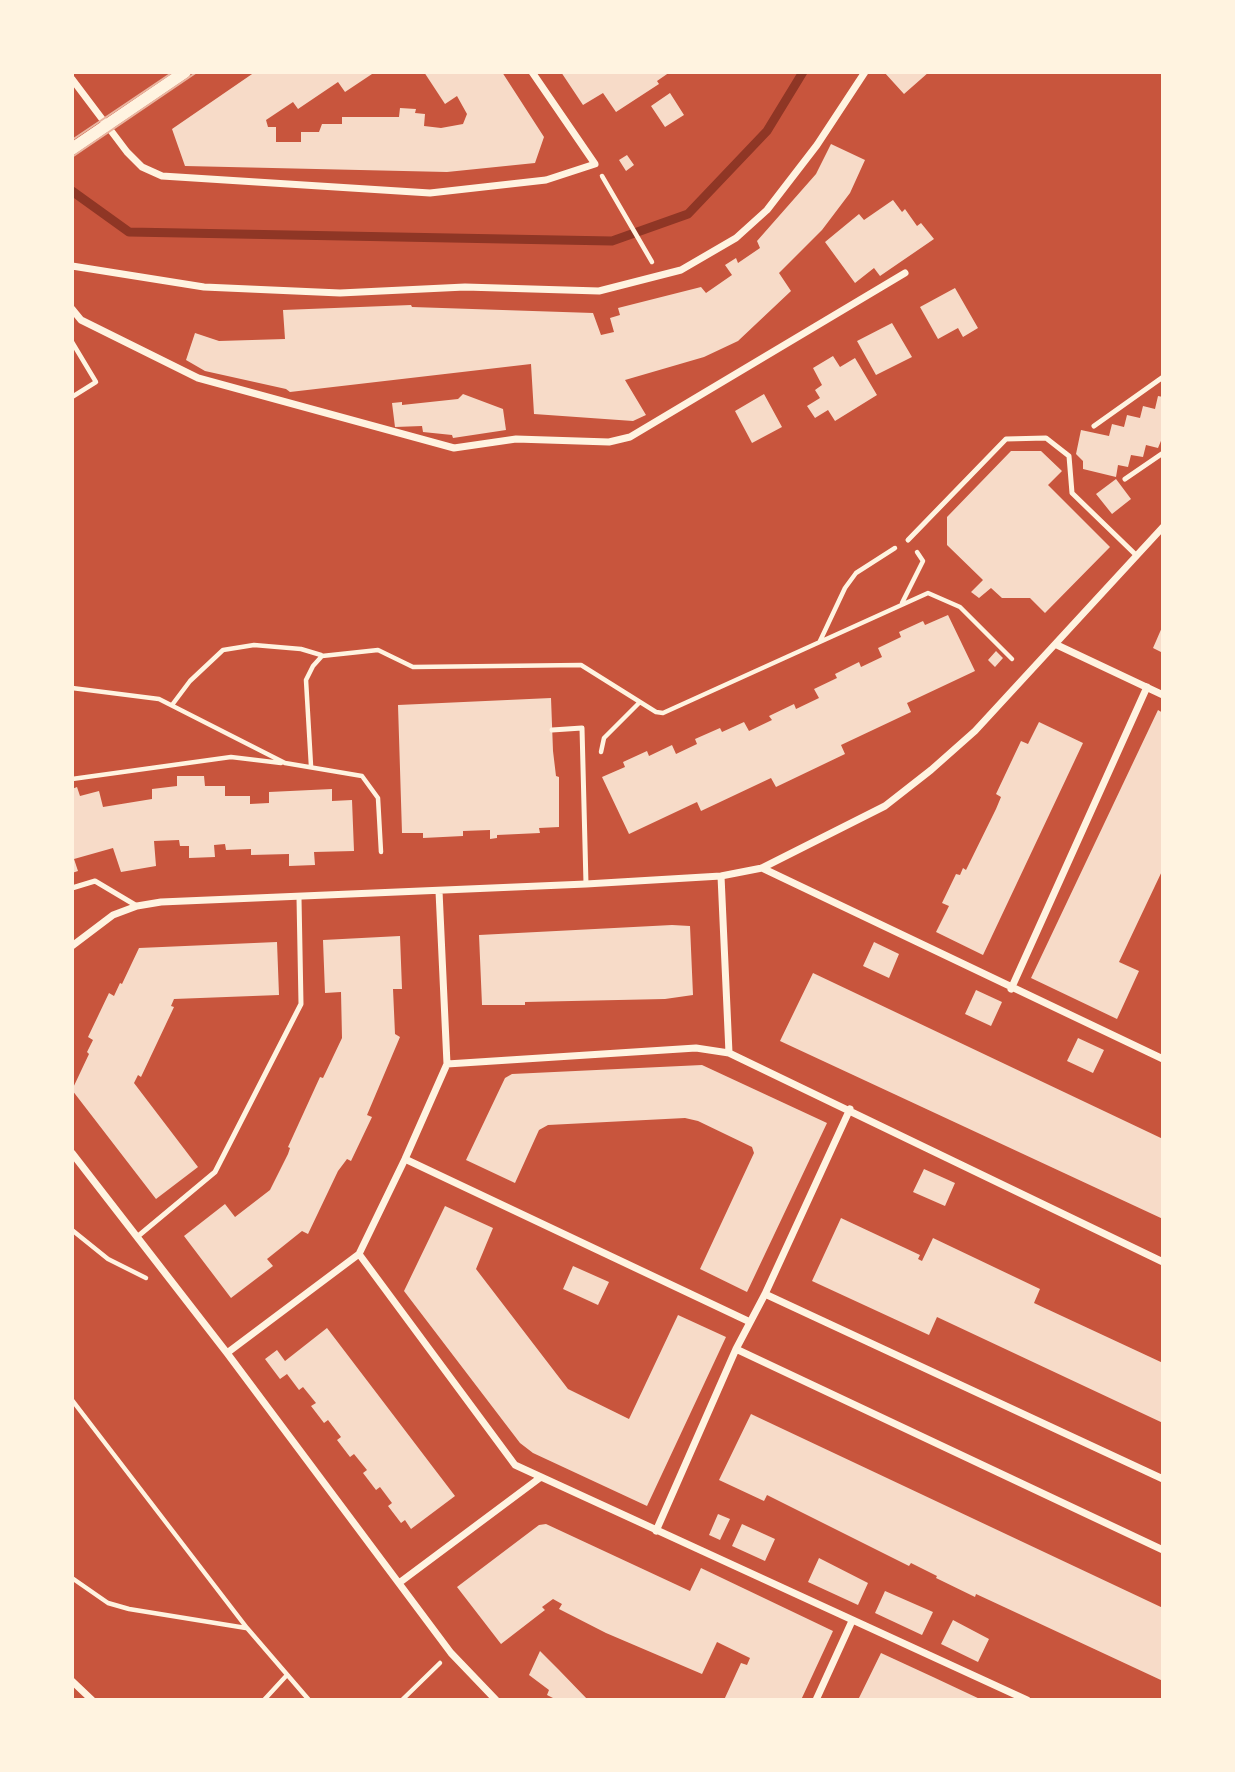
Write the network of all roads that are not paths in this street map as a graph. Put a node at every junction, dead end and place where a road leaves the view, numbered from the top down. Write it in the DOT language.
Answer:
graph roads {
  1 [pos="185,72"];
  2 [pos="532,72"];
  3 [pos="864,72"];
  4 [pos="72,79"];
  5 [pos="105,126"];
  6 [pos="72,149"];
  7 [pos="72,266"];
  8 [pos="905,273"];
  9 [pos="72,309"];
  10 [pos="1162,381"];
  11 [pos="1094,426"];
  12 [pos="1163,453"];
  13 [pos="1125,479"];
  14 [pos="1163,527"];
  15 [pos="908,540"];
  16 [pos="1137,556"];
  17 [pos="1057,645"];
  18 [pos="1147,687"];
  19 [pos="1163,695"];
  20 [pos="552,730"];
  21 [pos="762,868"];
  22 [pos="721,876"];
  23 [pos="586,884"];
  24 [pos="72,888"];
  25 [pos="439,891"];
  26 [pos="299,898"];
  27 [pos="137,906"];
  28 [pos="72,946"];
  29 [pos="1011,989"];
  30 [pos="729,1053"];
  31 [pos="1163,1059"];
  32 [pos="447,1064"];
  33 [pos="850,1110"];
  34 [pos="72,1153"];
  35 [pos="405,1159"];
  36 [pos="137,1237"];
  37 [pos="359,1254"];
  38 [pos="1163,1262"];
  39 [pos="765,1294"];
  40 [pos="750,1322"];
  41 [pos="736,1349"];
  42 [pos="227,1353"];
  43 [pos="541,1477"];
  44 [pos="1163,1479"];
  45 [pos="656,1531"];
  46 [pos="1163,1550"];
  47 [pos="399,1583"];
  48 [pos="852,1621"];
  49 [pos="72,1681"];
  50 [pos="92,1700"];
  51 [pos="496,1700"];
  52 [pos="816,1700"];
  53 [pos="1027,1700"];
  1 -- 5 [label="street"];
  2 -- 5 [label="street"];
  3 -- 7 [label="street"];
  4 -- 5 [label="street"];
  5 -- 6 [label="street"];
  8 -- 9 [label="street"];
  10 -- 11 [label="lane"];
  12 -- 13 [label="lane"];
  14 -- 16 [label="street"];
  15 -- 16 [label="lane"];
  16 -- 17 [label="street"];
  17 -- 18 [label="street"];
  17 -- 21 [label="street"];
  18 -- 19 [label="street"];
  18 -- 29 [label="street"];
  20 -- 23 [label="lane"];
  21 -- 22 [label="street"];
  21 -- 29 [label="street"];
  22 -- 23 [label="street"];
  22 -- 30 [label="street"];
  23 -- 25 [label="street"];
  24 -- 27 [label="lane"];
  25 -- 26 [label="street"];
  25 -- 32 [label="street"];
  26 -- 27 [label="street"];
  26 -- 36 [label="lane"];
  27 -- 28 [label="street"];
  29 -- 31 [label="street"];
  30 -- 32 [label="street"];
  30 -- 33 [label="street"];
  32 -- 35 [label="street"];
  33 -- 38 [label="street"];
  33 -- 39 [label="street"];
  34 -- 36 [label="street"];
  35 -- 37 [label="street"];
  35 -- 40 [label="street"];
  36 -- 42 [label="street"];
  37 -- 42 [label="street"];
  37 -- 43 [label="street"];
  39 -- 40 [label="street"];
  39 -- 44 [label="street"];
  40 -- 41 [label="street"];
  41 -- 45 [label="street"];
  41 -- 46 [label="street"];
  42 -- 47 [label="street"];
  43 -- 45 [label="street"];
  43 -- 47 [label="street"];
  45 -- 48 [label="street"];
  47 -- 51 [label="street"];
  48 -- 52 [label="street"];
  48 -- 53 [label="street"];
  49 -- 50 [label="street"];
}
